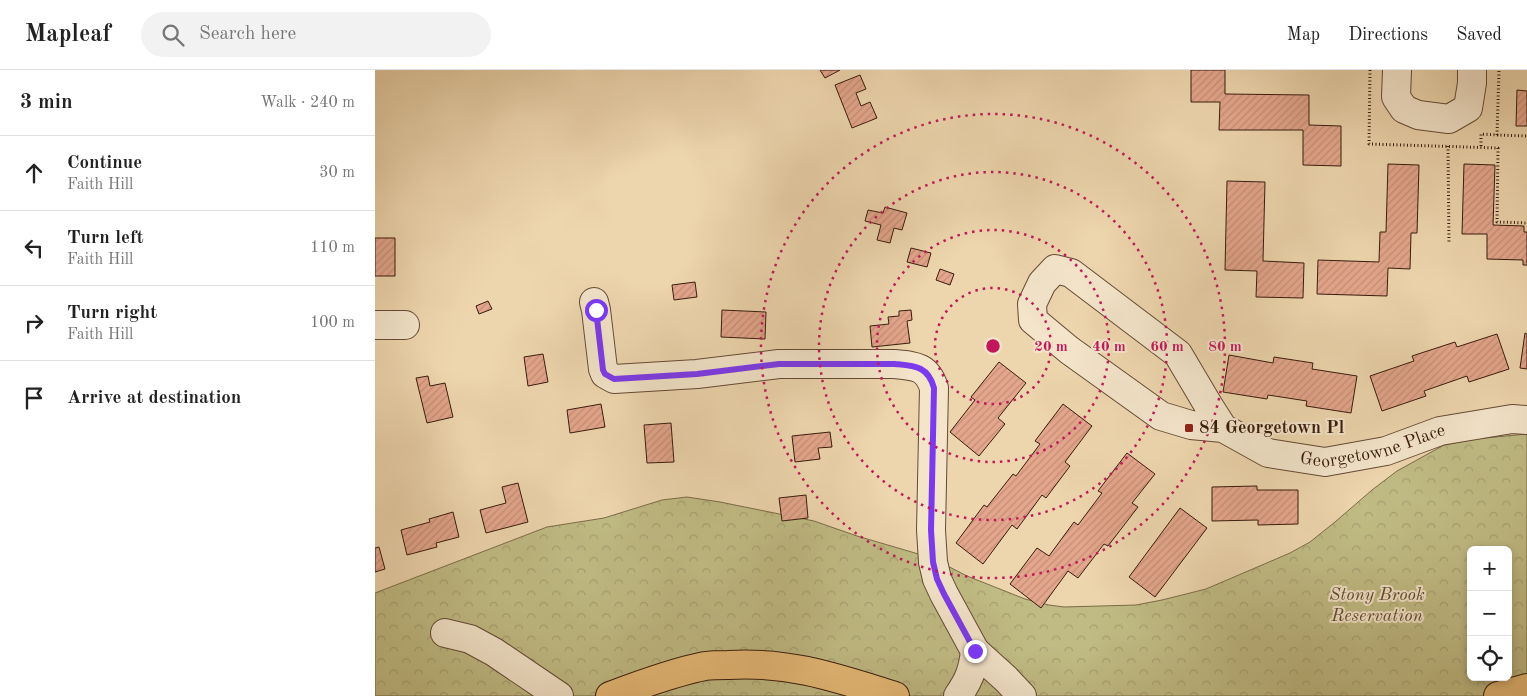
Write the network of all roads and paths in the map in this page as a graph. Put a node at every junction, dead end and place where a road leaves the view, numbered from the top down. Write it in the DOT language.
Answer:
graph roads {
  1 [pos="1397,70"];
  2 [pos="1472,70"];
  3 [pos="1499,70"];
  4 [pos="1497,135"];
  5 [pos="1527,136"];
  6 [pos="1448,146"];
  7 [pos="1527,223"];
  8 [pos="1449,244"];
  9 [pos="594,302"];
  10 [pos="405,325"];
  11 [pos="375,326"];
  12 [pos="1527,420"];
  13 [pos="1223,428"];
  14 [pos="445,633"];
  15 [pos="975,651"];
  16 [pos="1527,688"];
  17 [pos="559,696"];
  18 [pos="610,696"];
  19 [pos="895,696"];
  20 [pos="958,696"];
  21 [pos="1022,696"];
  22 [pos="1498,696"];
  1 -- 2 [label="street"];
  3 -- 4 [label="path"];
  4 -- 5 [label="path"];
  4 -- 7 [label="path"];
  6 -- 8 [label="path"];
  9 -- 15 [label="street"];
  10 -- 11 [label="street"];
  12 -- 13 [label="street, Georgetowne Place"];
  13 -- 13 [label="street, Georgetowne Place"];
  14 -- 17 [label="street"];
  15 -- 20 [label="street"];
  15 -- 21 [label="street"];
  16 -- 22 [label="main road"];
  18 -- 19 [label="main road"];
}
